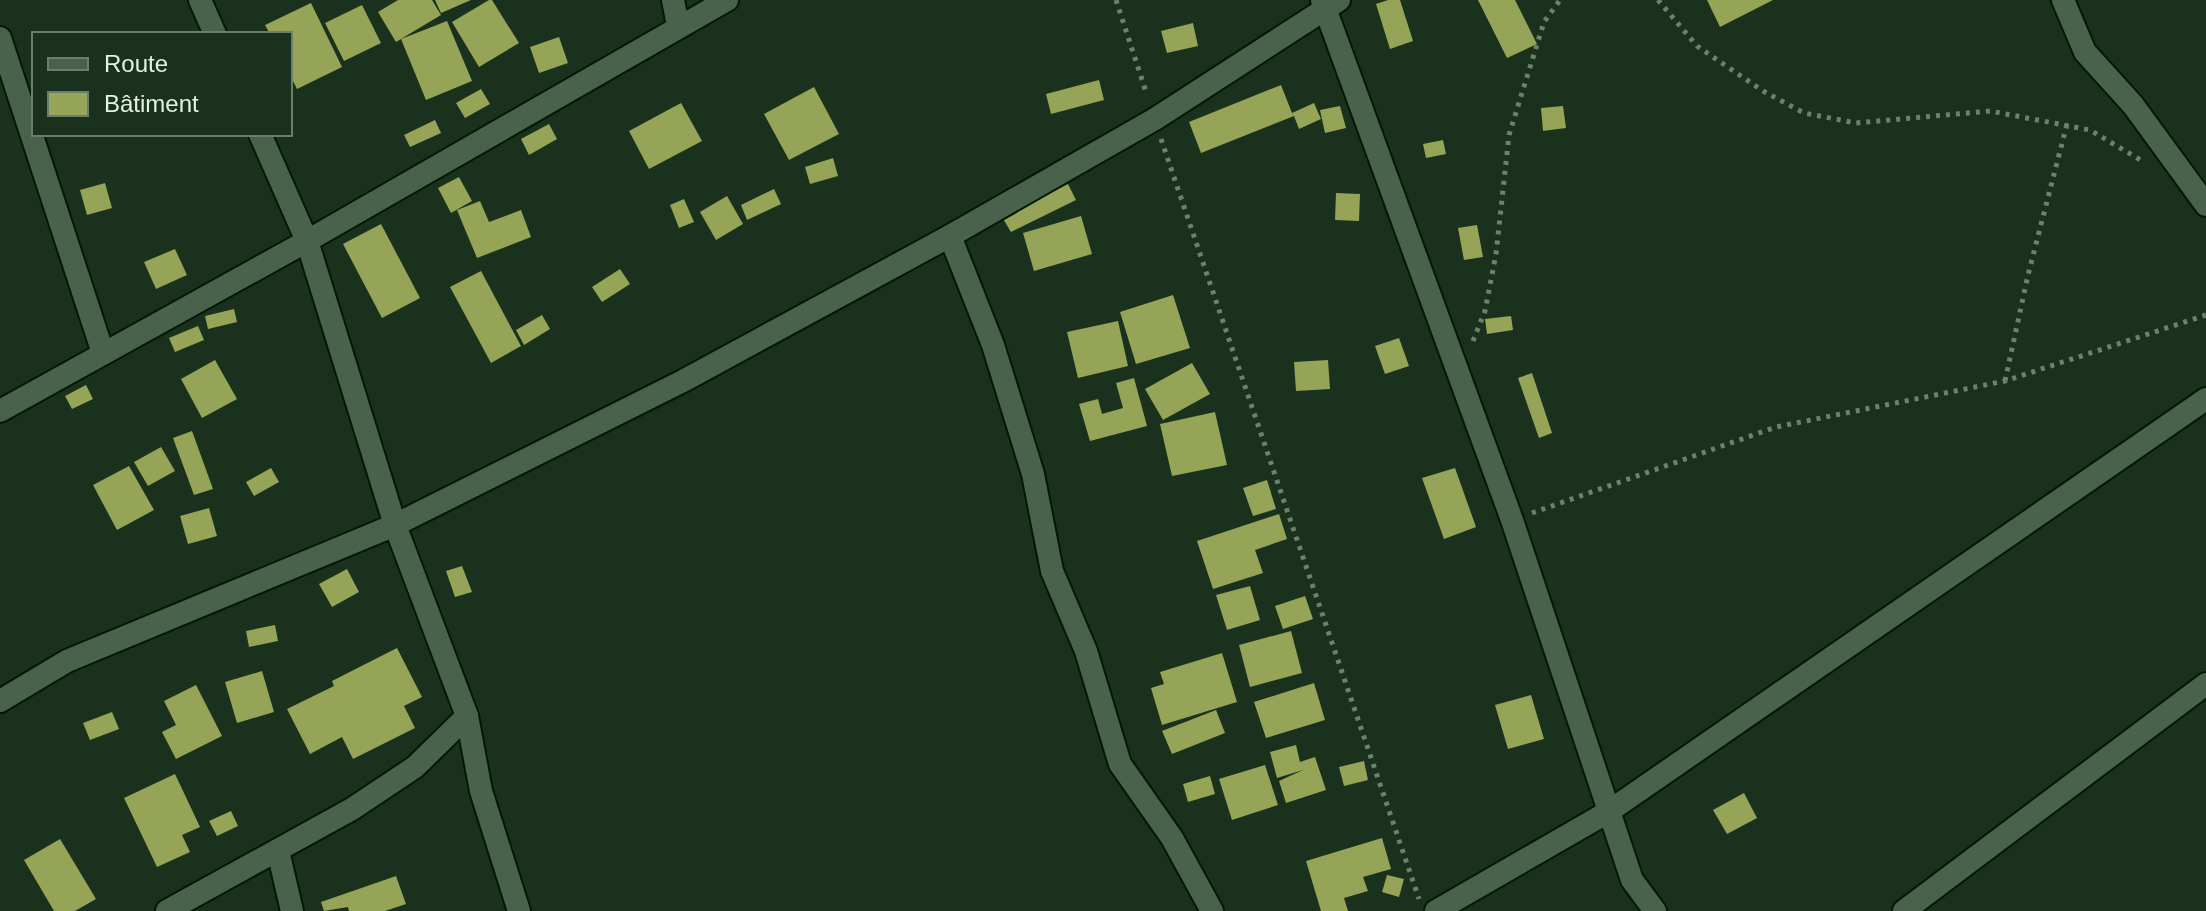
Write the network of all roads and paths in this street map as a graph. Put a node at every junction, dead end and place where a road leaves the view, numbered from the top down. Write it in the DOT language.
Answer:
graph roads {
  1 [pos="200,0"];
  2 [pos="673,0"];
  3 [pos="727,0"];
  4 [pos="1116,0"];
  5 [pos="1560,0"];
  6 [pos="1658,0"];
  7 [pos="2063,0"];
  8 [pos="1329,4"];
  9 [pos="678,26"];
  10 [pos="214,32"];
  11 [pos="0,38"];
  12 [pos="1155,119"];
  13 [pos="2067,124"];
  14 [pos="32,136"];
  15 [pos="32,136"];
  16 [pos="261,136"];
  17 [pos="2149,165"];
  18 [pos="2206,205"];
  19 [pos="950,236"];
  20 [pos="307,241"];
  21 [pos="2206,315"];
  22 [pos="103,353"];
  23 [pos="1458,378"];
  24 [pos="2005,381"];
  25 [pos="2206,399"];
  26 [pos="0,411"];
  27 [pos="1512,520"];
  28 [pos="395,525"];
  29 [pos="2206,684"];
  30 [pos="0,701"];
  31 [pos="467,716"];
  32 [pos="1608,812"];
  33 [pos="278,851"];
  34 [pos="167,911"];
  35 [pos="292,911"];
  36 [pos="519,911"];
  37 [pos="1212,911"];
  38 [pos="1423,911"];
  39 [pos="1436,911"];
  40 [pos="1655,911"];
  41 [pos="1904,911"];
  1 -- 10 [label="street"];
  2 -- 9 [label="street"];
  3 -- 9 [label="street"];
  4 -- 12 [label="path"];
  5 -- 23 [label="path"];
  6 -- 13 [label="path"];
  7 -- 18 [label="street"];
  8 -- 12 [label="street"];
  8 -- 23 [label="street"];
  9 -- 20 [label="street"];
  11 -- 15 [label="street"];
  12 -- 19 [label="street"];
  12 -- 38 [label="path"];
  13 -- 17 [label="path"];
  13 -- 24 [label="path"];
  14 -- 22 [label="street"];
  16 -- 20 [label="street"];
  19 -- 28 [label="street"];
  19 -- 37 [label="street"];
  20 -- 22 [label="street"];
  20 -- 28 [label="street"];
  21 -- 24 [label="path"];
  22 -- 26 [label="street"];
  23 -- 27 [label="street"];
  24 -- 27 [label="path"];
  25 -- 32 [label="street"];
  27 -- 32 [label="street"];
  28 -- 30 [label="street"];
  28 -- 31 [label="street"];
  29 -- 41 [label="street"];
  31 -- 33 [label="street"];
  31 -- 36 [label="street"];
  32 -- 39 [label="street"];
  32 -- 40 [label="street"];
  33 -- 34 [label="street"];
  33 -- 35 [label="street"];
}
